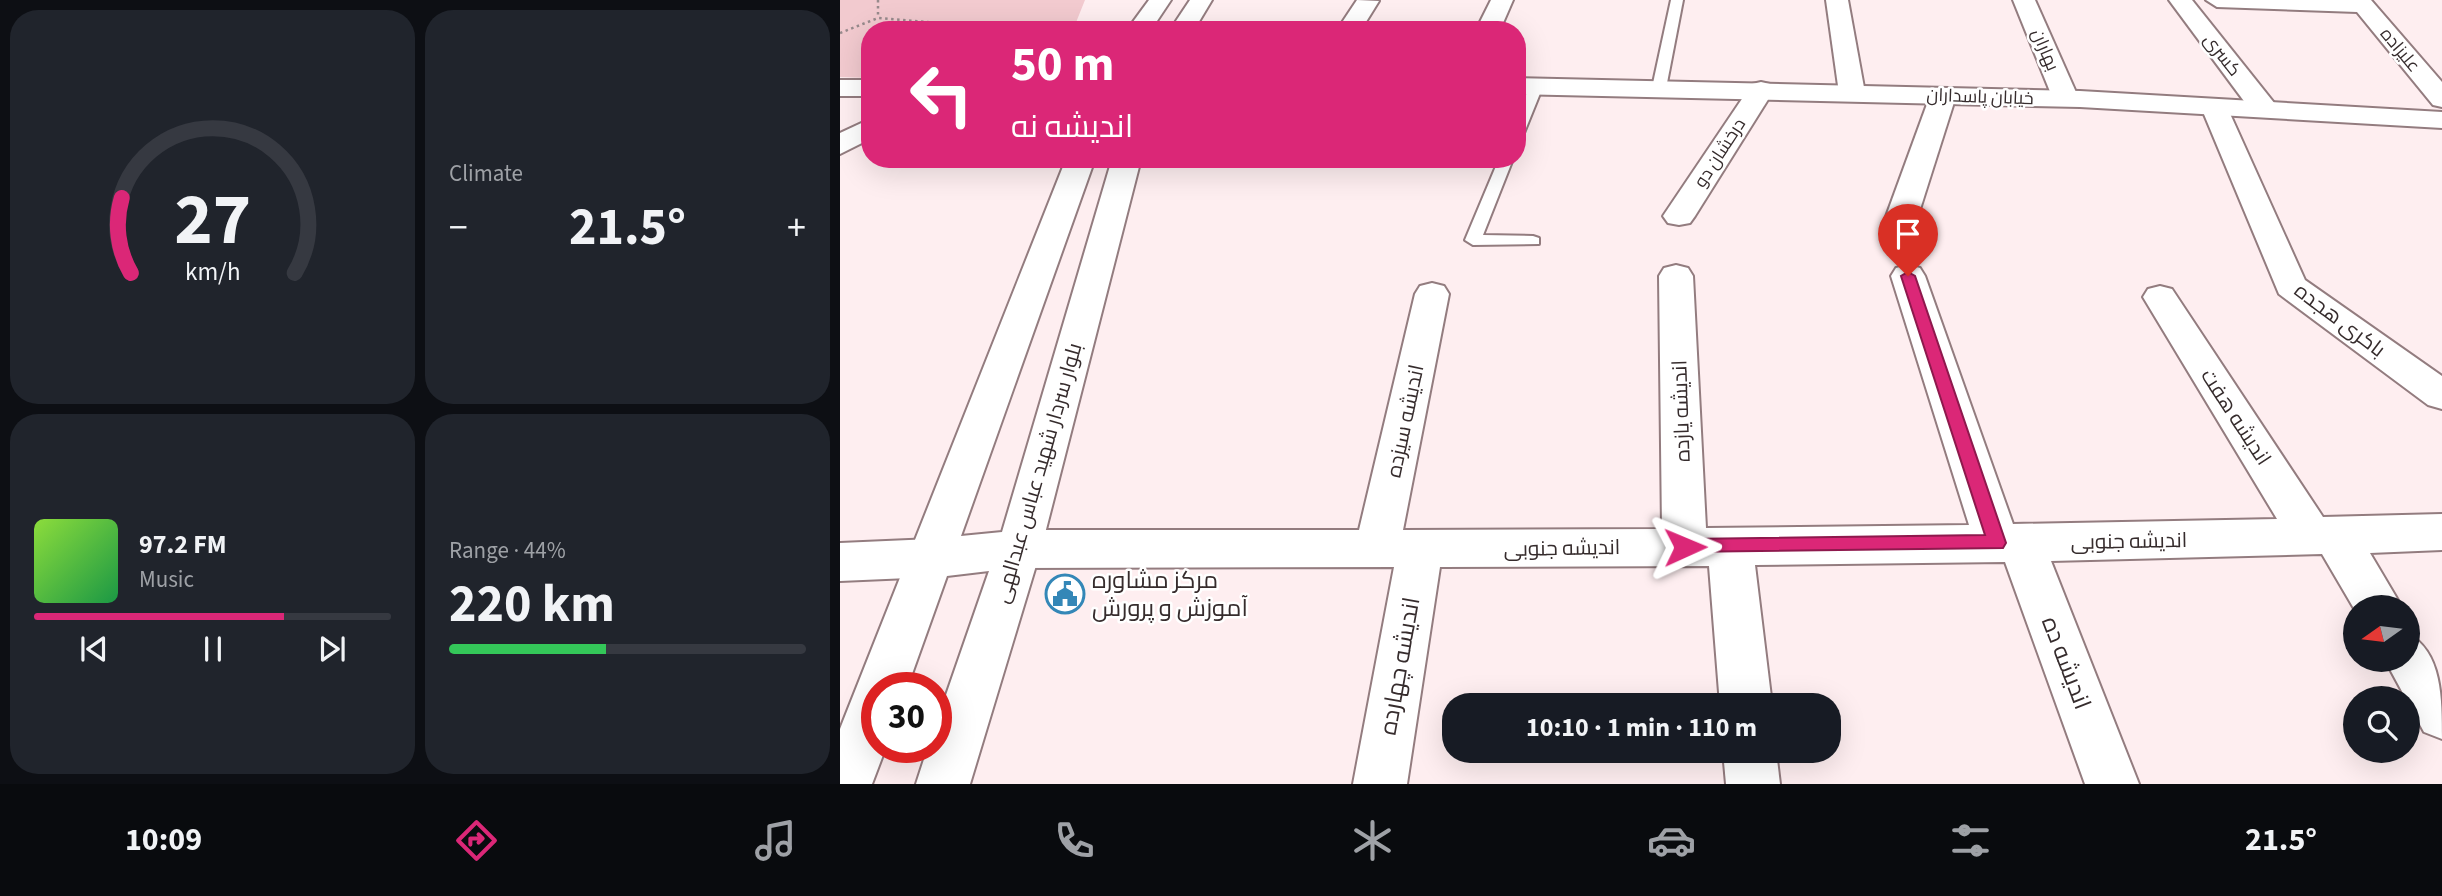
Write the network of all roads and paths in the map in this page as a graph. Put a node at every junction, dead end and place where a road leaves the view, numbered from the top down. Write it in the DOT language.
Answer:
graph roads {
  1 [pos="878,0"];
  2 [pos="1201,0"];
  3 [pos="1502,0"];
  4 [pos="1677,0"];
  5 [pos="1837,0"];
  6 [pos="2024,0"];
  7 [pos="2180,0"];
  8 [pos="2217,0"];
  9 [pos="1157,1"];
  10 [pos="1368,1"];
  11 [pos="2361,2"];
  12 [pos="877,18"];
  13 [pos="870,21"];
  14 [pos="914,21"];
  15 [pos="1145,21"];
  16 [pos="1188,21"];
  17 [pos="1355,21"];
  18 [pos="1492,21"];
  19 [pos="861,24"];
  20 [pos="840,33"];
  21 [pos="1527,86"];
  22 [pos="840,88"];
  23 [pos="861,88"];
  24 [pos="1659,88"];
  25 [pos="1761,90"];
  26 [pos="1852,93"];
  27 [pos="1943,96"];
  28 [pos="2066,99"];
  29 [pos="2442,99"];
  30 [pos="2214,107"];
  31 [pos="2265,110"];
  32 [pos="2442,120"];
  33 [pos="861,132"];
  34 [pos="840,145"];
  35 [pos="1078,168"];
  36 [pos="1124,168"];
  37 [pos="1502,168"];
  38 [pos="1679,216"];
  39 [pos="1900,222"];
  40 [pos="1533,241"];
  41 [pos="1676,276"];
  42 [pos="1908,276"];
  43 [pos="1432,294"];
  44 [pos="2160,297"];
  45 [pos="2442,395"];
  46 [pos="2442,533"];
  47 [pos="2324,536"];
  48 [pos="2009,543"];
  49 [pos="1708,546"];
  50 [pos="1019,549"];
  51 [pos="1399,549"];
  52 [pos="932,558"];
  53 [pos="840,562"];
  54 [pos="2369,595"];
  55 [pos="888,672"];
  56 [pos="2417,672"];
  57 [pos="1743,693"];
  58 [pos="2442,714"];
  59 [pos="861,742"];
  60 [pos="1751,763"];
  61 [pos="845,784"];
  62 [pos="943,784"];
  63 [pos="1380,784"];
  64 [pos="1753,784"];
  65 [pos="2112,784"];
  1 -- 12 [label="path"];
  2 -- 16 [label="street"];
  3 -- 18 [label="street"];
  4 -- 24 [label="lane"];
  5 -- 26 [label="street"];
  6 -- 28 [label="street, بهاران"];
  7 -- 31 [label="street, کسری"];
  8 -- 11 [label="street"];
  9 -- 15 [label="street"];
  10 -- 17 [label="street"];
  11 -- 29 [label="street, علیزاده"];
  12 -- 13 [label="path"];
  12 -- 14 [label="path"];
  19 -- 20 [label="path"];
  21 -- 24 [label="street, خیابان پاسداران"];
  22 -- 23 [label="street"];
  24 -- 25 [label="street, خیابان پاسداران"];
  25 -- 26 [label="street, خیابان پاسداران"];
  25 -- 38 [label="street, درخشان دو"];
  26 -- 27 [label="street, خیابان پاسداران"];
  27 -- 28 [label="street, خیابان پاسداران"];
  27 -- 39 [label="street"];
  28 -- 30 [label="street, خیابان پاسداران"];
  30 -- 31 [label="street, خیابان پاسداران"];
  30 -- 45 [label="street, باکری هجده"];
  31 -- 32 [label="street, خیابان پاسداران"];
  33 -- 34 [label="street"];
  35 -- 52 [label="street"];
  36 -- 50 [label="street, بلوار سردار شهید عباس عبدالهی"];
  37 -- 40 [label="lane"];
  41 -- 49 [label="street, اندیشه یازده"];
  42 -- 48 [label="street, اندیشه ده"];
  43 -- 51 [label="street, اندیشه سیزده"];
  44 -- 47 [label="street, اندیشه هفت"];
  46 -- 47 [label="street, اندیشه جنوبی"];
  47 -- 48 [label="street, اندیشه جنوبی"];
  47 -- 54 [label="street, اندیشه هفت"];
  48 -- 49 [label="street, اندیشه جنوبی"];
  48 -- 65 [label="street, اندیشه ده"];
  49 -- 51 [label="street, اندیشه جنوبی"];
  49 -- 57 [label="street, اندیشه یازده"];
  50 -- 51 [label="street, اندیشه جنوبی"];
  50 -- 52 [label="street, اندیشه جنوبی"];
  50 -- 62 [label="street, بلوار سردار شهید عباس عبدالهی"];
  51 -- 63 [label="street, اندیشه چهارده"];
  52 -- 53 [label="street, اندیشه جنوبی"];
  52 -- 55 [label="street"];
  56 -- 58 [label="street"];
  59 -- 61 [label="street"];
  60 -- 64 [label="street"];
}
